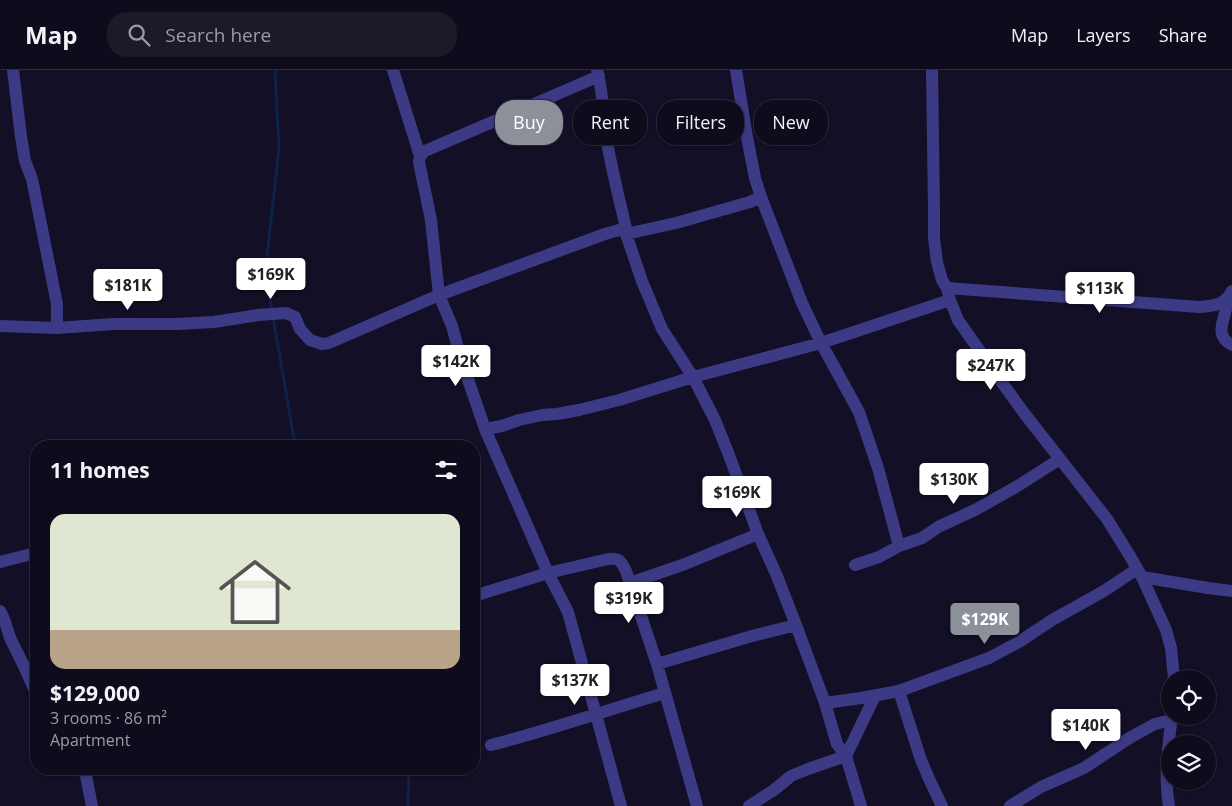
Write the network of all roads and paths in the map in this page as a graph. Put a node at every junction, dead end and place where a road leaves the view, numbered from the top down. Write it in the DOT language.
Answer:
graph roads {
  1 [pos="13,70"];
  2 [pos="393,70"];
  3 [pos="736,70"];
  4 [pos="932,70"];
  5 [pos="598,73"];
  6 [pos="420,156"];
  7 [pos="761,197"];
  8 [pos="626,231"];
  9 [pos="948,294"];
  10 [pos="439,295"];
  11 [pos="1230,295"];
  12 [pos="0,326"];
  13 [pos="57,328"];
  14 [pos="821,343"];
  15 [pos="1232,345"];
  16 [pos="693,377"];
  17 [pos="485,429"];
  18 [pos="1060,459"];
  19 [pos="758,534"];
  20 [pos="899,546"];
  21 [pos="30,554"];
  22 [pos="0,562"];
  23 [pos="855,565"];
  24 [pos="548,572"];
  25 [pos="1139,573"];
  26 [pos="630,583"];
  27 [pos="1232,591"];
  28 [pos="480,594"];
  29 [pos="0,611"];
  30 [pos="796,625"];
  31 [pos="657,664"];
  32 [pos="1173,670"];
  33 [pos="30,680"];
  34 [pos="899,691"];
  35 [pos="665,693"];
  36 [pos="876,696"];
  37 [pos="825,703"];
  38 [pos="596,714"];
  39 [pos="1161,722"];
  40 [pos="1171,725"];
  41 [pos="491,745"];
  42 [pos="846,756"];
  43 [pos="86,775"];
  44 [pos="92,806"];
  45 [pos="621,806"];
  46 [pos="697,806"];
  47 [pos="750,806"];
  48 [pos="861,806"];
  49 [pos="942,806"];
  50 [pos="1010,806"];
  51 [pos="1169,806"];
  1 -- 13 [label="street"];
  2 -- 6 [label="street"];
  3 -- 7 [label="street"];
  4 -- 9 [label="street"];
  5 -- 6 [label="street"];
  5 -- 8 [label="street"];
  6 -- 10 [label="street"];
  7 -- 8 [label="street"];
  7 -- 14 [label="street"];
  8 -- 10 [label="street"];
  8 -- 16 [label="street"];
  9 -- 11 [label="street"];
  9 -- 14 [label="street"];
  9 -- 18 [label="street"];
  10 -- 13 [label="street"];
  10 -- 17 [label="street"];
  11 -- 15 [label="street"];
  12 -- 13 [label="street"];
  14 -- 16 [label="street"];
  14 -- 20 [label="street"];
  16 -- 17 [label="street"];
  16 -- 19 [label="street"];
  17 -- 24 [label="street"];
  18 -- 20 [label="street"];
  18 -- 25 [label="street"];
  19 -- 26 [label="street"];
  19 -- 30 [label="street"];
  20 -- 23 [label="street"];
  21 -- 22 [label="street"];
  24 -- 26 [label="street"];
  24 -- 28 [label="street"];
  24 -- 38 [label="street"];
  25 -- 27 [label="street"];
  25 -- 32 [label="street"];
  25 -- 34 [label="street"];
  26 -- 31 [label="street"];
  29 -- 33 [label="street"];
  30 -- 31 [label="street"];
  30 -- 37 [label="street"];
  31 -- 35 [label="street"];
  34 -- 36 [label="street"];
  34 -- 49 [label="street"];
  35 -- 38 [label="street"];
  35 -- 46 [label="street"];
  36 -- 37 [label="street"];
  36 -- 42 [label="street"];
  37 -- 42 [label="street"];
  38 -- 41 [label="street"];
  38 -- 45 [label="street"];
  39 -- 50 [label="street"];
  40 -- 51 [label="street"];
  42 -- 47 [label="street"];
  42 -- 48 [label="street"];
  43 -- 44 [label="street"];
}
